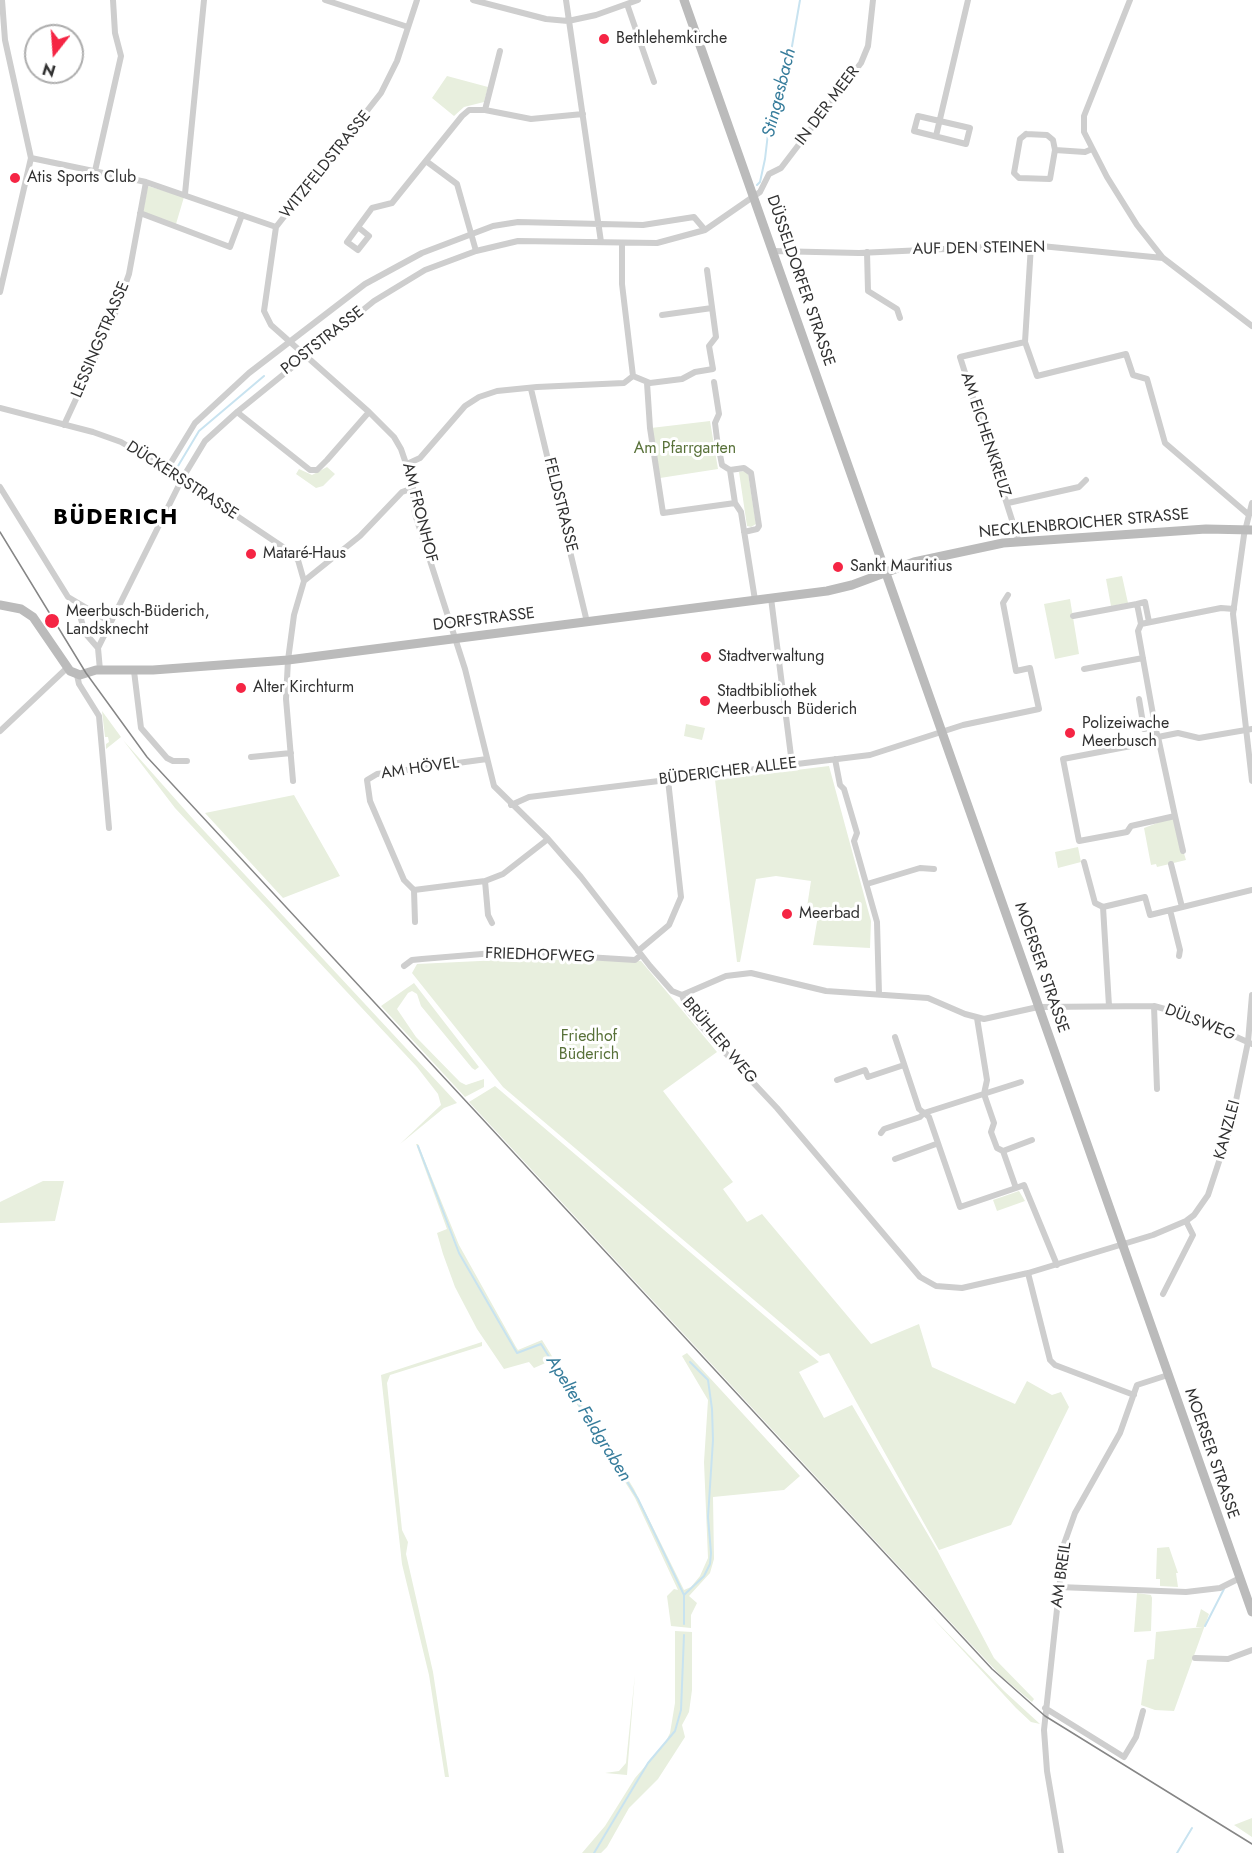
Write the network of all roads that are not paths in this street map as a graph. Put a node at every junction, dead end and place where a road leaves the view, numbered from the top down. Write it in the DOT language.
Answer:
graph roads {
  1 [pos="2,0"];
  2 [pos="113,0"];
  3 [pos="204,0"];
  4 [pos="325,0"];
  5 [pos="417,0"];
  6 [pos="473,0"];
  7 [pos="566,0"];
  8 [pos="638,0"];
  9 [pos="684,0"];
  10 [pos="873,0"];
  11 [pos="968,0"];
  12 [pos="1130,0"];
  13 [pos="627,4"];
  14 [pos="568,21"];
  15 [pos="408,27"];
  16 [pos="500,51"];
  17 [pos="654,82"];
  18 [pos="485,110"];
  19 [pos="583,114"];
  20 [pos="940,121"];
  21 [pos="936,136"];
  22 [pos="1092,148"];
  23 [pos="1055,150"];
  24 [pos="31,158"];
  25 [pos="426,161"];
  26 [pos="95,171"];
  27 [pos="146,182"];
  28 [pos="184,194"];
  29 [pos="755,196"];
  30 [pos="140,213"];
  31 [pos="242,215"];
  32 [pos="599,223"];
  33 [pos="276,227"];
  34 [pos="358,227"];
  35 [pos="705,230"];
  36 [pos="470,234"];
  37 [pos="601,242"];
  38 [pos="622,244"];
  39 [pos="1031,245"];
  40 [pos="476,251"];
  41 [pos="773,251"];
  42 [pos="867,252"];
  43 [pos="1163,258"];
  44 [pos="707,270"];
  45 [pos="0,292"];
  46 [pos="712,308"];
  47 [pos="662,315"];
  48 [pos="900,318"];
  49 [pos="1252,326"];
  50 [pos="289,341"];
  51 [pos="1025,342"];
  52 [pos="305,355"];
  53 [pos="633,376"];
  54 [pos="714,382"];
  55 [pos="647,383"];
  56 [pos="531,389"];
  57 [pos="0,408"];
  58 [pos="237,412"];
  59 [pos="369,412"];
  60 [pos="64,425"];
  61 [pos="408,464"];
  62 [pos="167,469"];
  63 [pos="730,470"];
  64 [pos="182,479"];
  65 [pos="1086,480"];
  66 [pos="0,487"];
  67 [pos="413,488"];
  68 [pos="735,503"];
  69 [pos="1008,503"];
  70 [pos="1252,503"];
  71 [pos="1249,514"];
  72 [pos="1249,529"];
  73 [pos="744,532"];
  74 [pos="1019,542"];
  75 [pos="886,572"];
  76 [pos="304,581"];
  77 [pos="1008,595"];
  78 [pos="771,598"];
  79 [pos="754,600"];
  80 [pos="1137,604"];
  81 [pos="0,605"];
  82 [pos="86,609"];
  83 [pos="1234,609"];
  84 [pos="1074,616"];
  85 [pos="110,622"];
  86 [pos="587,622"];
  87 [pos="1149,622"];
  88 [pos="1141,624"];
  89 [pos="454,639"];
  90 [pos="98,648"];
  91 [pos="1143,658"];
  92 [pos="288,660"];
  93 [pos="68,668"];
  94 [pos="1083,669"];
  95 [pos="100,670"];
  96 [pos="134,671"];
  97 [pos="80,675"];
  98 [pos="1139,699"];
  99 [pos="1156,727"];
  100 [pos="1249,729"];
  101 [pos="0,731"];
  102 [pos="942,732"];
  103 [pos="1158,737"];
  104 [pos="291,753"];
  105 [pos="251,757"];
  106 [pos="487,759"];
  107 [pos="836,759"];
  108 [pos="187,761"];
  109 [pos="792,764"];
  110 [pos="668,780"];
  111 [pos="294,781"];
  112 [pos="1252,781"];
  113 [pos="511,804"];
  114 [pos="1175,816"];
  115 [pos="109,828"];
  116 [pos="548,839"];
  117 [pos="1183,851"];
  118 [pos="1084,862"];
  119 [pos="1171,864"];
  120 [pos="934,869"];
  121 [pos="485,881"];
  122 [pos="867,884"];
  123 [pos="414,890"];
  124 [pos="1252,890"];
  125 [pos="1182,907"];
  126 [pos="1103,908"];
  127 [pos="1170,910"];
  128 [pos="415,922"];
  129 [pos="492,924"];
  130 [pos="639,953"];
  131 [pos="1179,956"];
  132 [pos="404,966"];
  133 [pos="879,994"];
  134 [pos="682,995"];
  135 [pos="1252,995"];
  136 [pos="1108,1006"];
  137 [pos="1154,1006"];
  138 [pos="1038,1007"];
  139 [pos="977,1018"];
  140 [pos="895,1037"];
  141 [pos="1250,1043"];
  142 [pos="904,1065"];
  143 [pos="837,1080"];
  144 [pos="987,1080"];
  145 [pos="1021,1082"];
  146 [pos="1157,1089"];
  147 [pos="995,1090"];
  148 [pos="984,1094"];
  149 [pos="924,1113"];
  150 [pos="881,1133"];
  151 [pos="1032,1140"];
  152 [pos="936,1144"];
  153 [pos="1003,1150"];
  154 [pos="895,1159"];
  155 [pos="1016,1188"];
  156 [pos="1186,1221"];
  157 [pos="1122,1245"];
  158 [pos="1057,1265"];
  159 [pos="1028,1273"];
  160 [pos="1163,1294"];
  161 [pos="1168,1375"];
  162 [pos="1137,1385"];
  163 [pos="1134,1395"];
  164 [pos="1240,1578"];
  165 [pos="1059,1587"];
  166 [pos="1252,1611"];
  167 [pos="1252,1650"];
  168 [pos="1196,1658"];
  169 [pos="1045,1708"];
  170 [pos="1143,1711"];
  171 [pos="1061,1853"];
  1 -- 24 [label="street"];
  2 -- 26 [label="street"];
  3 -- 28 [label="street"];
  4 -- 15 [label="street"];
  5 -- 15 [label="street, WITZFELDSTRASSE"];
  6 -- 14 [label="street"];
  7 -- 14 [label="street"];
  8 -- 13 [label="street"];
  9 -- 29 [label="main road, DÜSSELDORFER STRASSE"];
  10 -- 29 [label="street, IN DER MEER"];
  11 -- 20 [label="street"];
  12 -- 22 [label="street"];
  13 -- 14 [label="street"];
  13 -- 17 [label="street"];
  14 -- 19 [label="street"];
  15 -- 33 [label="street, WITZFELDSTRASSE"];
  16 -- 18 [label="street"];
  18 -- 19 [label="street"];
  18 -- 25 [label="street"];
  19 -- 32 [label="street"];
  20 -- 21 [label="street"];
  20 -- 21 [label="street"];
  20 -- 21 [label="street"];
  22 -- 23 [label="street"];
  22 -- 43 [label="street"];
  23 -- 23 [label="street"];
  24 -- 26 [label="street"];
  24 -- 45 [label="street"];
  25 -- 34 [label="street"];
  25 -- 36 [label="street"];
  26 -- 27 [label="street"];
  27 -- 28 [label="street"];
  27 -- 30 [label="street, LESSINGSTRASSE"];
  28 -- 31 [label="street"];
  29 -- 35 [label="street, POSTSTRASSE"];
  29 -- 41 [label="main road, DÜSSELDORFER STRASSE"];
  30 -- 31 [label="street"];
  30 -- 60 [label="street, LESSINGSTRASSE"];
  31 -- 33 [label="street"];
  32 -- 35 [label="street, POSTSTRASSE"];
  32 -- 36 [label="street, POSTSTRASSE"];
  32 -- 37 [label="street"];
  33 -- 50 [label="street, WITZFELDSTRASSE"];
  35 -- 38 [label="street, POSTSTRASSE"];
  36 -- 40 [label="street"];
  36 -- 50 [label="street, POSTSTRASSE"];
  37 -- 38 [label="street, POSTSTRASSE"];
  37 -- 40 [label="street, POSTSTRASSE"];
  38 -- 53 [label="street"];
  39 -- 42 [label="street, AUF DEN STEINEN"];
  39 -- 43 [label="street, AUF DEN STEINEN"];
  39 -- 51 [label="street"];
  40 -- 52 [label="street, POSTSTRASSE"];
  41 -- 42 [label="street, AUF DEN STEINEN"];
  41 -- 75 [label="main road, DÜSSELDORFER STRASSE"];
  42 -- 48 [label="street"];
  43 -- 49 [label="street"];
  44 -- 46 [label="street"];
  46 -- 47 [label="street"];
  46 -- 55 [label="street"];
  50 -- 52 [label="street, WITZFELDSTRASSE"];
  50 -- 62 [label="street, POSTSTRASSE"];
  51 -- 69 [label="street, AM EICHENKREUZ"];
  51 -- 71 [label="street"];
  52 -- 58 [label="street, POSTSTRASSE"];
  52 -- 59 [label="street, AM FRONHOF"];
  53 -- 55 [label="street"];
  53 -- 56 [label="street"];
  54 -- 63 [label="street"];
  55 -- 68 [label="street"];
  56 -- 61 [label="street"];
  56 -- 86 [label="street, FELDSTRASSE"];
  57 -- 60 [label="street, DÜCKERSSTRASSE"];
  58 -- 59 [label="street"];
  58 -- 64 [label="street, POSTSTRASSE"];
  59 -- 61 [label="street, AM FRONHOF"];
  60 -- 62 [label="street, DÜCKERSSTRASSE"];
  61 -- 67 [label="street, AM FRONHOF"];
  62 -- 64 [label="street, DÜCKERSSTRASSE"];
  63 -- 68 [label="street"];
  63 -- 73 [label="street"];
  64 -- 76 [label="street, DÜCKERSSTRASSE"];
  64 -- 85 [label="street, POSTSTRASSE"];
  65 -- 69 [label="street"];
  66 -- 82 [label="street"];
  67 -- 76 [label="street"];
  67 -- 89 [label="street, AM FRONHOF"];
  68 -- 73 [label="street"];
  69 -- 74 [label="street, AM EICHENKREUZ"];
  70 -- 71 [label="street"];
  71 -- 72 [label="street"];
  72 -- 74 [label="main road, NECKLENBROICHER STRASSE"];
  72 -- 83 [label="street"];
  73 -- 79 [label="street"];
  74 -- 75 [label="main road, NECKLENBROICHER STRASSE"];
  75 -- 78 [label="main road, DORFSTRASSE"];
  75 -- 102 [label="main road, MOERSER STRASSE"];
  76 -- 92 [label="street"];
  77 -- 102 [label="street, BÜDERICHER ALLEE"];
  78 -- 79 [label="main road, DORFSTRASSE"];
  78 -- 109 [label="street"];
  79 -- 86 [label="main road, DORFSTRASSE"];
  80 -- 84 [label="street"];
  80 -- 87 [label="street"];
  80 -- 88 [label="street"];
  81 -- 93 [label="main road"];
  82 -- 85 [label="street"];
  82 -- 90 [label="street"];
  83 -- 87 [label="street"];
  83 -- 100 [label="street"];
  85 -- 90 [label="street, POSTSTRASSE"];
  86 -- 89 [label="main road, DORFSTRASSE"];
  87 -- 88 [label="street"];
  88 -- 91 [label="street"];
  89 -- 92 [label="main road, DORFSTRASSE"];
  89 -- 106 [label="street, BRÜHLER WEG"];
  90 -- 95 [label="street, POSTSTRASSE"];
  91 -- 94 [label="street"];
  91 -- 99 [label="street"];
  92 -- 96 [label="main road, DORFSTRASSE"];
  92 -- 104 [label="street"];
  93 -- 97 [label="main road"];
  93 -- 101 [label="street"];
  95 -- 96 [label="main road, DORFSTRASSE"];
  95 -- 97 [label="main road, DORFSTRASSE"];
  96 -- 108 [label="street"];
  97 -- 115 [label="street"];
  98 -- 99 [label="street"];
  99 -- 103 [label="street"];
  100 -- 103 [label="street"];
  100 -- 112 [label="street"];
  102 -- 107 [label="street, BÜDERICHER ALLEE"];
  102 -- 138 [label="main road, MOERSER STRASSE"];
  103 -- 114 [label="street"];
  103 -- 114 [label="street"];
  104 -- 105 [label="street"];
  104 -- 111 [label="street"];
  106 -- 113 [label="street, BRÜHLER WEG"];
  106 -- 123 [label="street, AM HÖVEL"];
  107 -- 109 [label="street, BÜDERICHER ALLEE"];
  107 -- 122 [label="street"];
  109 -- 110 [label="street, BÜDERICHER ALLEE"];
  110 -- 113 [label="street, BÜDERICHER ALLEE"];
  110 -- 130 [label="street"];
  113 -- 116 [label="street, BRÜHLER WEG"];
  114 -- 117 [label="street"];
  116 -- 121 [label="street"];
  116 -- 130 [label="street, BRÜHLER WEG"];
  118 -- 126 [label="street"];
  119 -- 125 [label="street"];
  120 -- 122 [label="street"];
  121 -- 123 [label="street"];
  121 -- 129 [label="street"];
  122 -- 133 [label="street"];
  123 -- 128 [label="street, AM HÖVEL"];
  124 -- 125 [label="street"];
  125 -- 127 [label="street"];
  126 -- 127 [label="street"];
  126 -- 136 [label="street"];
  127 -- 131 [label="street"];
  130 -- 132 [label="street, FRIEDHOFWEG"];
  130 -- 134 [label="street, BRÜHLER WEG"];
  133 -- 134 [label="street"];
  133 -- 139 [label="street"];
  134 -- 159 [label="street, BRÜHLER WEG"];
  135 -- 141 [label="street, KANZLEI"];
  136 -- 137 [label="street, DÜLSWEG"];
  136 -- 138 [label="street, DÜLSWEG"];
  137 -- 141 [label="street, DÜLSWEG"];
  137 -- 146 [label="street"];
  138 -- 139 [label="street, DÜLSWEG"];
  138 -- 157 [label="main road, MOERSER STRASSE"];
  139 -- 144 [label="street"];
  140 -- 142 [label="street"];
  141 -- 156 [label="street, KANZLEI"];
  142 -- 143 [label="street"];
  142 -- 149 [label="street"];
  144 -- 147 [label="street"];
  144 -- 148 [label="street"];
  145 -- 147 [label="street"];
  147 -- 148 [label="street"];
  148 -- 149 [label="street"];
  148 -- 153 [label="street"];
  149 -- 150 [label="street"];
  149 -- 152 [label="street"];
  151 -- 153 [label="street"];
  152 -- 154 [label="street"];
  152 -- 155 [label="street"];
  153 -- 155 [label="street"];
  155 -- 158 [label="street"];
  156 -- 157 [label="street, KANZLEI"];
  156 -- 160 [label="street"];
  157 -- 158 [label="street, BRÜHLER WEG"];
  157 -- 161 [label="main road, MOERSER STRASSE"];
  158 -- 159 [label="street, BRÜHLER WEG"];
  159 -- 163 [label="street"];
  161 -- 162 [label="street, MOERSER STRASSE"];
  161 -- 164 [label="main road, MOERSER STRASSE"];
  162 -- 163 [label="street, AM BREIL"];
  163 -- 165 [label="street, AM BREIL"];
  164 -- 165 [label="street"];
  164 -- 166 [label="main road, MOERSER STRASSE"];
  165 -- 169 [label="street, AM BREIL"];
  167 -- 168 [label="street"];
  169 -- 170 [label="street"];
  169 -- 171 [label="street, AM BREIL"];
}
